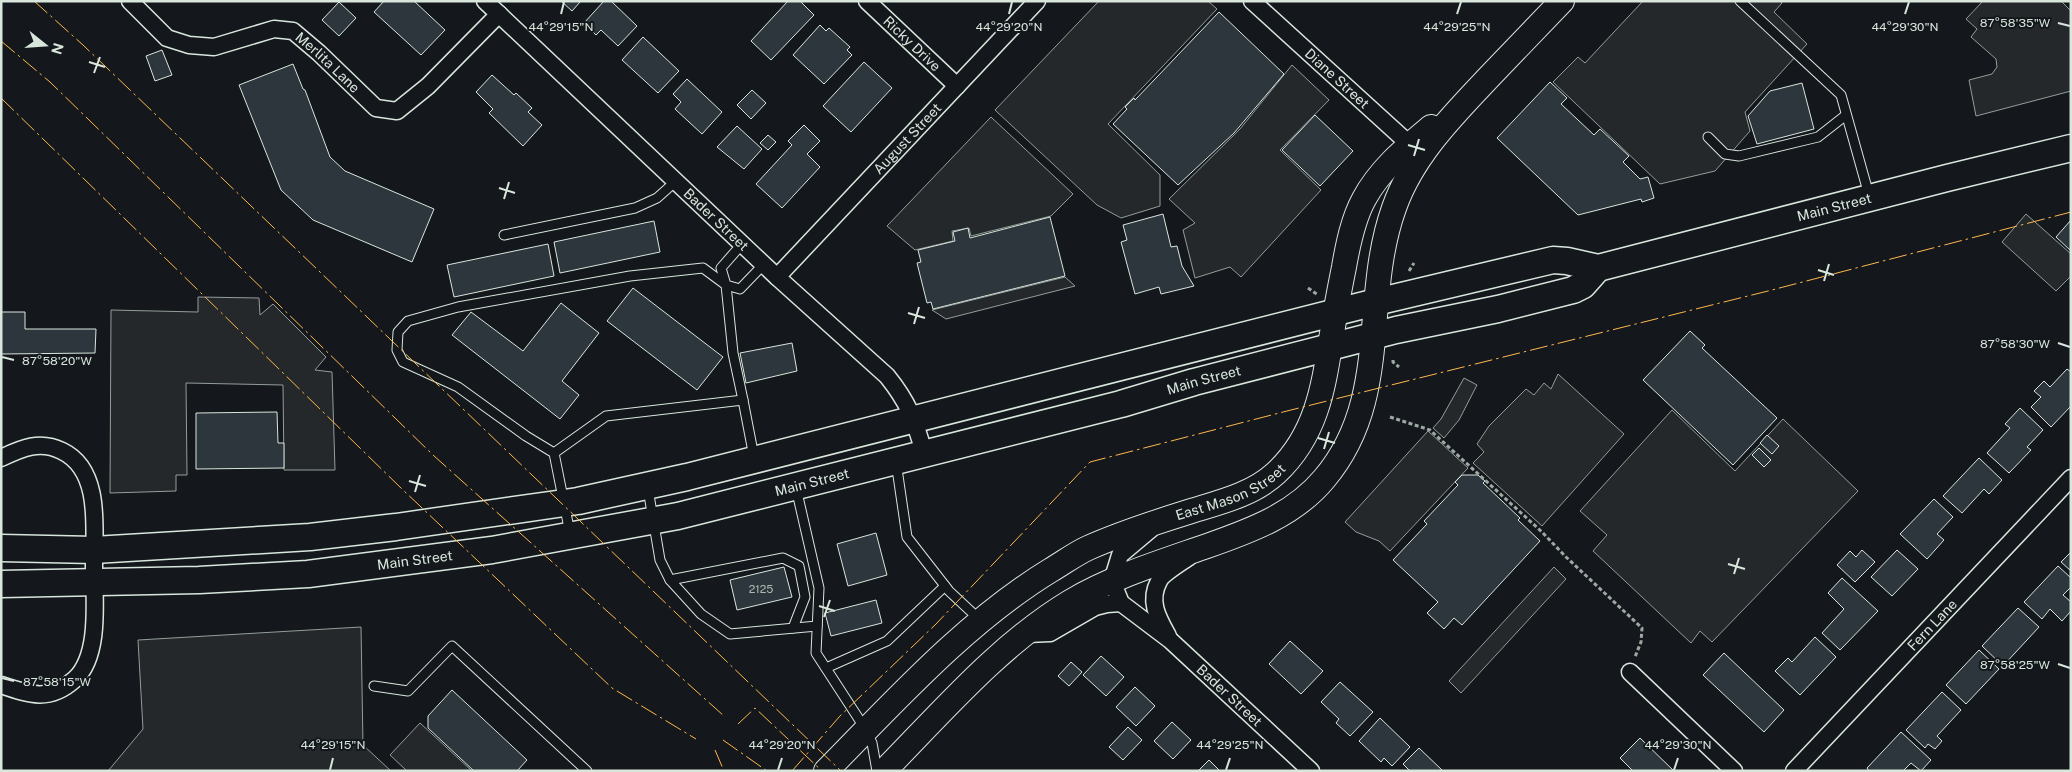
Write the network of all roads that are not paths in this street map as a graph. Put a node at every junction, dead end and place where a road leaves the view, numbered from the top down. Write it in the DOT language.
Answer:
graph roads {
  1 [pos="130,1"];
  2 [pos="485,1"];
  3 [pos="867,1"];
  4 [pos="1037,1"];
  5 [pos="1252,1"];
  6 [pos="1562,1"];
  7 [pos="1740,1"];
  8 [pos="499,14"];
  9 [pos="957,86"];
  10 [pos="1846,114"];
  11 [pos="1708,137"];
  12 [pos="2071,148"];
  13 [pos="1415,150"];
  14 [pos="676,181"];
  15 [pos="1870,198"];
  16 [pos="504,235"];
  17 [pos="742,244"];
  18 [pos="764,264"];
  19 [pos="1598,268"];
  20 [pos="777,277"];
  21 [pos="726,286"];
  22 [pos="1376,302"];
  23 [pos="1335,313"];
  24 [pos="1374,336"];
  25 [pos="1330,348"];
  26 [pos="743,400"];
  27 [pos="914,418"];
  28 [pos="924,452"];
  29 [pos="554,453"];
  30 [pos="1,458"];
  31 [pos="754,459"];
  32 [pos="896,460"];
  33 [pos="2071,478"];
  34 [pos="647,486"];
  35 [pos="795,486"];
  36 [pos="564,503"];
  37 [pos="1162,520"];
  38 [pos="653,521"];
  39 [pos="570,536"];
  40 [pos="1,548"];
  41 [pos="1198,549"];
  42 [pos="94,550"];
  43 [pos="670,580"];
  44 [pos="94,581"];
  45 [pos="1112,581"];
  46 [pos="1,584"];
  47 [pos="945,586"];
  48 [pos="1121,603"];
  49 [pos="981,621"];
  50 [pos="817,626"];
  51 [pos="793,628"];
  52 [pos="1026,634"];
  53 [pos="1170,640"];
  54 [pos="826,668"];
  55 [pos="1630,672"];
  56 [pos="1,685"];
  57 [pos="374,686"];
  58 [pos="866,730"];
  59 [pos="587,771"];
  60 [pos="826,771"];
  61 [pos="877,771"];
  62 [pos="884,771"];
  63 [pos="1311,771"];
  64 [pos="1734,771"];
  65 [pos="1794,771"];
  1 -- 8 [label="street, Merlita Lane"];
  2 -- 8 [label="street, Bader Street"];
  3 -- 9 [label="street, Ricky Drive"];
  4 -- 9 [label="street, August Street"];
  5 -- 13 [label="street, Diane Street"];
  6 -- 13 [label="main road, East Mason Street"];
  7 -- 10 [label="lane"];
  8 -- 14 [label="street, Bader Street"];
  9 -- 20 [label="street, August Street"];
  10 -- 11 [label="lane"];
  10 -- 15 [label="lane"];
  12 -- 15 [label="main road, Main Street"];
  13 -- 22 [label="main road, East Mason Street"];
  13 -- 23 [label="main road, East Mason Street"];
  14 -- 16 [label="lane"];
  14 -- 17 [label="street, Bader Street"];
  15 -- 19 [label="main road, Main Street"];
  17 -- 18 [label="street, Bader Street"];
  17 -- 21 [label="lane"];
  18 -- 20 [label="street, Bader Street"];
  18 -- 21 [label="lane"];
  19 -- 22 [label="main road, Main Street"];
  19 -- 24 [label="main road, Main Street"];
  20 -- 27 [label="street, Bader Street"];
  21 -- 26 [label="lane"];
  21 -- 29 [label="lane"];
  22 -- 23 [label="main road, Main Street"];
  22 -- 24 [label="main road, East Mason Street"];
  23 -- 25 [label="main road, East Mason Street"];
  23 -- 27 [label="main road, Main Street"];
  24 -- 25 [label="main road, Main Street"];
  24 -- 41 [label="main road, East Mason Street"];
  25 -- 28 [label="main road, Main Street"];
  25 -- 37 [label="main road, East Mason Street"];
  26 -- 29 [label="lane"];
  26 -- 31 [label="lane"];
  27 -- 28 [label="street, Bader Street"];
  27 -- 31 [label="main road, Main Street"];
  28 -- 32 [label="main road, Main Street"];
  29 -- 36 [label="lane"];
  30 -- 42 [label="street"];
  31 -- 34 [label="main road, Main Street"];
  32 -- 35 [label="main road, Main Street"];
  32 -- 47 [label="lane"];
  33 -- 65 [label="street, Fern Lane"];
  34 -- 36 [label="main road, Main Street"];
  34 -- 38 [label="lane"];
  35 -- 38 [label="main road, Main Street"];
  35 -- 50 [label="lane"];
  36 -- 39 [label="lane"];
  36 -- 42 [label="main road, Main Street"];
  37 -- 45 [label="street"];
  37 -- 49 [label="main road, East Mason Street"];
  38 -- 39 [label="main road, Main Street"];
  38 -- 43 [label="lane"];
  39 -- 44 [label="main road, Main Street"];
  40 -- 42 [label="main road, Main Street"];
  41 -- 45 [label="main road, East Mason Street"];
  41 -- 53 [label="street, Bader Street"];
  42 -- 44 [label="street"];
  43 -- 51 [label="lane"];
  43 -- 51 [label="lane"];
  44 -- 46 [label="main road, Main Street"];
  44 -- 56 [label="street"];
  45 -- 48 [label="street"];
  45 -- 52 [label="main road, East Mason Street"];
  47 -- 49 [label="lane"];
  47 -- 54 [label="lane"];
  48 -- 52 [label="street"];
  48 -- 53 [label="street, Bader Street"];
  49 -- 58 [label="main road, East Mason Street"];
  50 -- 51 [label="lane"];
  50 -- 54 [label="lane"];
  52 -- 62 [label="main road, East Mason Street"];
  53 -- 63 [label="street, Bader Street"];
  54 -- 58 [label="lane"];
  55 -- 64 [label="street"];
  57 -- 59 [label="lane"];
  58 -- 60 [label="main road, East Mason Street"];
  58 -- 61 [label="lane"];
}
